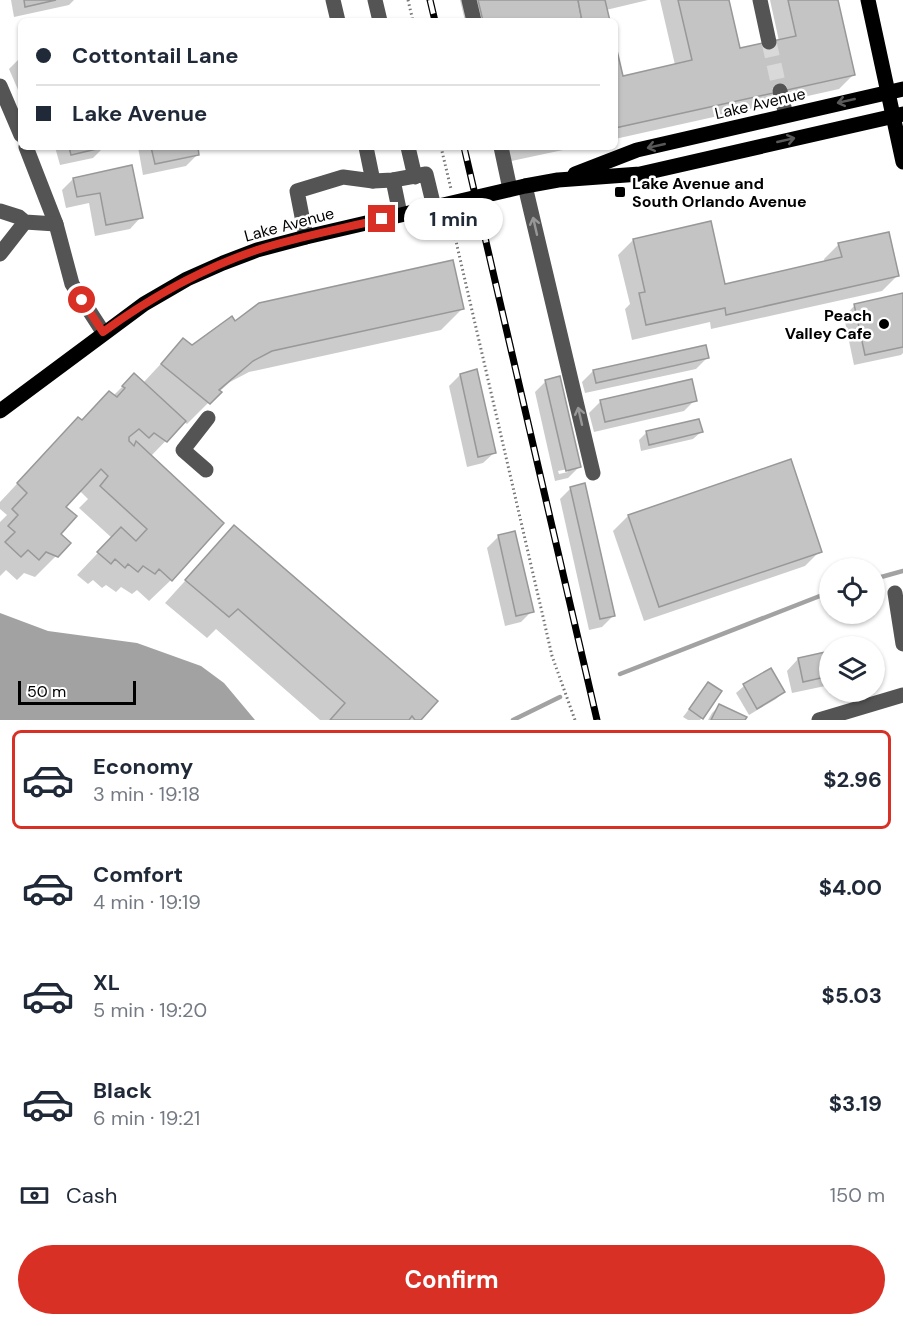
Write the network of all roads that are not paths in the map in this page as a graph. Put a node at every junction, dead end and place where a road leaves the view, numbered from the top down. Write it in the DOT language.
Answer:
graph roads {
  1 [pos="333,0"];
  2 [pos="375,0"];
  3 [pos="469,0"];
  4 [pos="760,0"];
  5 [pos="868,0"];
  6 [pos="337,18"];
  7 [pos="379,18"];
  8 [pos="473,18"];
  9 [pos="769,42"];
  10 [pos="0,86"];
  11 [pos="903,89"];
  12 [pos="780,91"];
  13 [pos="888,92"];
  14 [pos="786,115"];
  15 [pos="898,115"];
  16 [pos="18,128"];
  17 [pos="27,150"];
  18 [pos="367,150"];
  19 [pos="409,150"];
  20 [pos="502,150"];
  21 [pos="903,162"];
  22 [pos="421,175"];
  23 [pos="393,180"];
  24 [pos="558,180"];
  25 [pos="373,181"];
  26 [pos="518,187"];
  27 [pos="434,207"];
  28 [pos="0,212"];
  29 [pos="400,214"];
  30 [pos="25,222"];
  31 [pos="56,224"];
  32 [pos="306,237"];
  33 [pos="0,254"];
  34 [pos="103,332"];
  35 [pos="0,411"];
  36 [pos="208,418"];
  37 [pos="206,470"];
  38 [pos="593,473"];
  39 [pos="895,593"];
  40 [pos="903,644"];
  41 [pos="903,695"];
  42 [pos="819,720"];
  1 -- 6 [label="street"];
  2 -- 7 [label="street"];
  3 -- 8 [label="street"];
  4 -- 9 [label="street"];
  5 -- 13 [label="main road"];
  10 -- 16 [label="street"];
  11 -- 13 [label="main road, Lake Avenue"];
  12 -- 14 [label="street"];
  13 -- 14 [label="main road, Lake Avenue, one-way"];
  13 -- 15 [label="main road"];
  14 -- 24 [label="main road, Lake Avenue, one-way"];
  15 -- 21 [label="main road"];
  24 -- 15 [label="main road, Lake Avenue, one-way"];
  17 -- 31 [label="street"];
  18 -- 25 [label="street"];
  19 -- 22 [label="street"];
  20 -- 26 [label="street"];
  22 -- 23 [label="street"];
  22 -- 27 [label="street"];
  23 -- 25 [label="street"];
  23 -- 29 [label="street"];
  24 -- 26 [label="main road, Lake Avenue"];
  25 -- 32 [label="street"];
  26 -- 27 [label="main road, Lake Avenue"];
  38 -- 26 [label="street, one-way"];
  27 -- 29 [label="main road, Lake Avenue"];
  28 -- 30 [label="street"];
  29 -- 32 [label="main road, Lake Avenue"];
  30 -- 31 [label="street"];
  30 -- 33 [label="street"];
  31 -- 34 [label="street"];
  32 -- 34 [label="main road, Lake Avenue"];
  34 -- 35 [label="main road, Lake Avenue"];
  36 -- 37 [label="street"];
  39 -- 40 [label="street"];
  41 -- 42 [label="street"];
}
